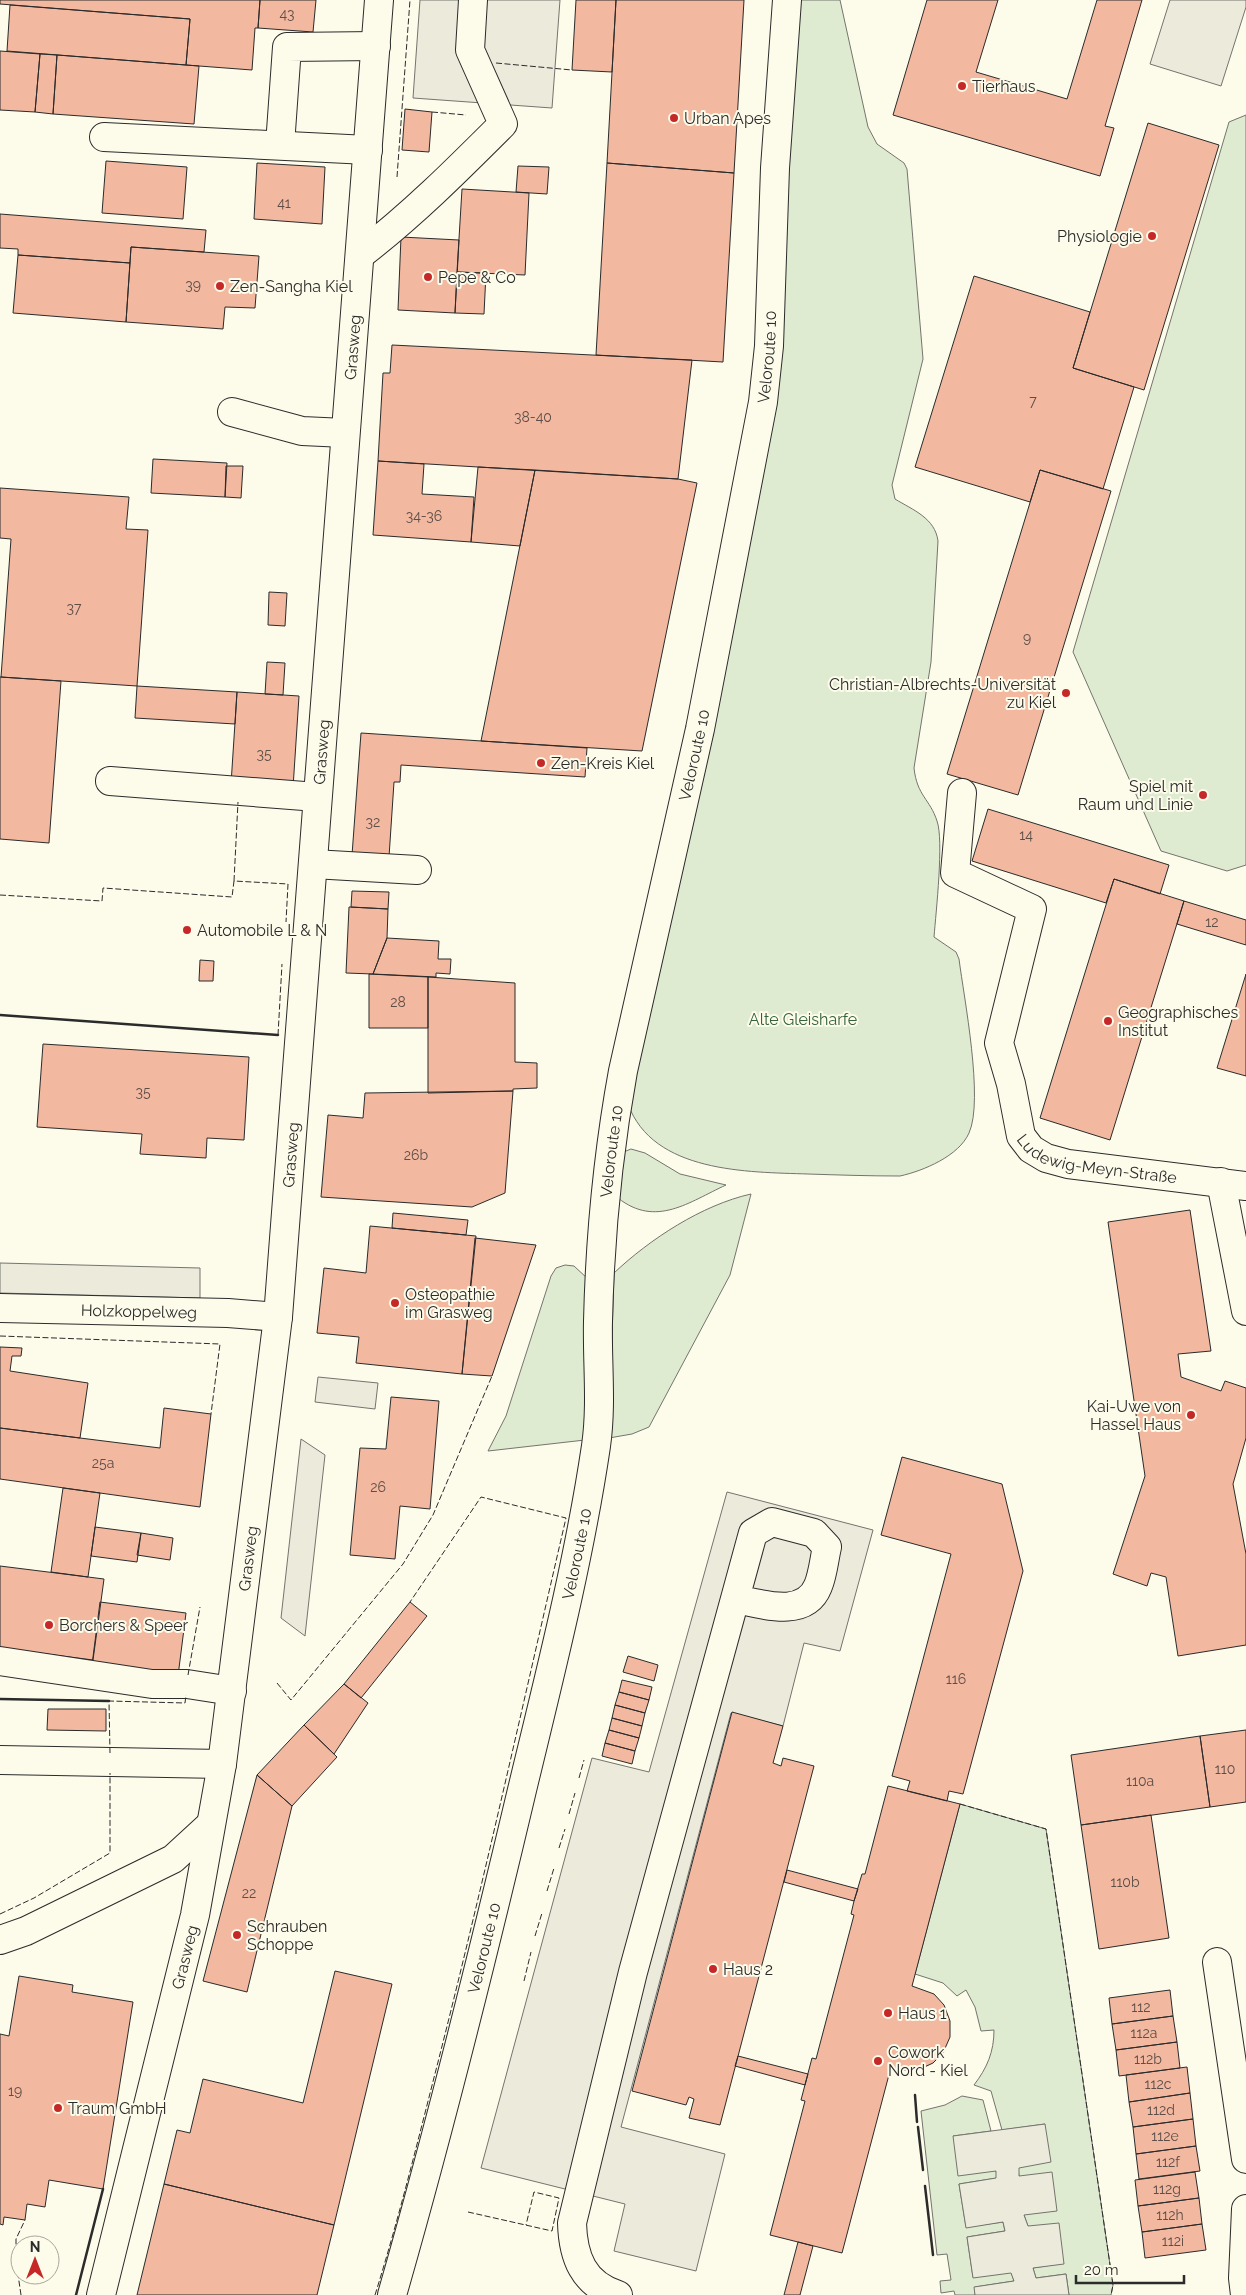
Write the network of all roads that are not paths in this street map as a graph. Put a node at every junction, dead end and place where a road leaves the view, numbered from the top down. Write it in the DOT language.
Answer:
graph roads {
  1 [pos="379,0"];
  2 [pos="473,0"];
  3 [pos="787,0"];
  4 [pos="376,46"];
  5 [pos="104,137"];
  6 [pos="280,145"];
  7 [pos="368,150"];
  8 [pos="360,255"];
  9 [pos="232,412"];
  10 [pos="345,433"];
  11 [pos="110,781"];
  12 [pos="962,793"];
  13 [pos="317,797"];
  14 [pos="313,864"];
  15 [pos="417,870"];
  16 [pos="1233,1184"];
  17 [pos="0,1308"];
  18 [pos="1246,1311"];
  19 [pos="278,1317"];
  20 [pos="736,1599"];
  21 [pos="0,1660"];
  22 [pos="232,1691"];
  23 [pos="0,1760"];
  24 [pos="222,1764"];
  25 [pos="210,1825"];
  26 [pos="0,1940"];
  27 [pos="1217,1962"];
  28 [pos="1246,2159"];
  29 [pos="1246,2210"];
  30 [pos="101,2295"];
  31 [pos="392,2295"];
  32 [pos="618,2295"];
  33 [pos="1245,2295"];
  1 -- 4 [label="street, Grasweg"];
  2 -- 8 [label="street"];
  3 -- 31 [label="street, Veloroute 10"];
  4 -- 6 [label="street"];
  4 -- 7 [label="street, Grasweg"];
  5 -- 6 [label="street"];
  6 -- 7 [label="street"];
  7 -- 8 [label="street, Grasweg"];
  8 -- 10 [label="street, Grasweg"];
  9 -- 10 [label="street"];
  10 -- 13 [label="street, Grasweg"];
  11 -- 13 [label="street"];
  12 -- 16 [label="street, Ludewig-Meyn-Straße"];
  13 -- 14 [label="street, Grasweg"];
  14 -- 15 [label="street"];
  14 -- 19 [label="street, Grasweg"];
  16 -- 18 [label="street"];
  17 -- 19 [label="street, Holzkoppelweg"];
  19 -- 22 [label="street, Grasweg"];
  20 -- 32 [label="street"];
  21 -- 22 [label="street"];
  22 -- 24 [label="street, Grasweg"];
  23 -- 24 [label="street"];
  24 -- 25 [label="street, Grasweg"];
  25 -- 26 [label="street"];
  25 -- 30 [label="street, Grasweg"];
  27 -- 28 [label="street"];
  29 -- 33 [label="street"];
}
